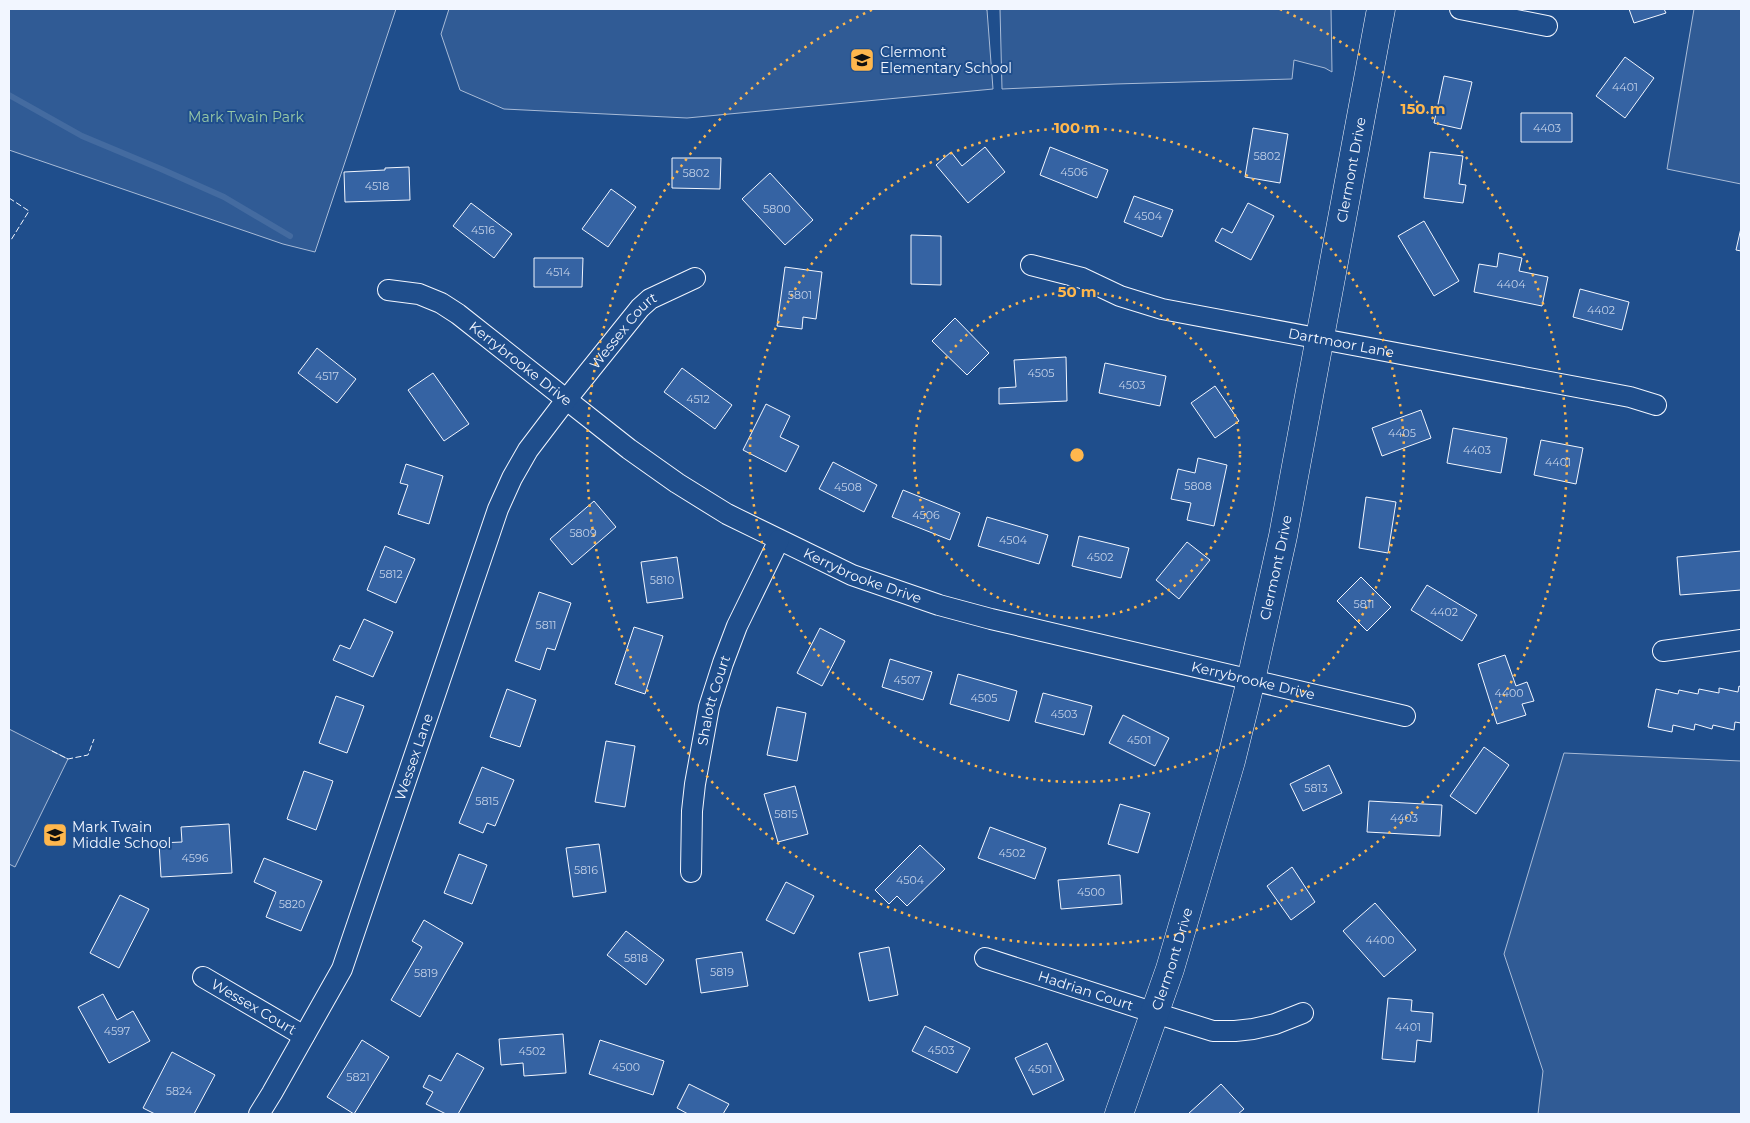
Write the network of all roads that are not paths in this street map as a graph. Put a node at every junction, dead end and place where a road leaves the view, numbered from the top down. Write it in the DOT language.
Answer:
graph roads {
  1 [pos="1381,9"];
  2 [pos="1460,9"];
  3 [pos="1547,26"];
  4 [pos="1032,265"];
  5 [pos="695,278"];
  6 [pos="388,290"];
  7 [pos="1320,338"];
  8 [pos="566,400"];
  9 [pos="1656,405"];
  10 [pos="779,540"];
  11 [pos="1741,640"];
  12 [pos="1664,651"];
  13 [pos="1251,680"];
  14 [pos="1406,716"];
  15 [pos="691,872"];
  16 [pos="985,958"];
  17 [pos="203,977"];
  18 [pos="1303,1013"];
  19 [pos="1155,1014"];
  20 [pos="304,1036"];
  21 [pos="259,1114"];
  22 [pos="1119,1114"];
  1 -- 7 [label="street, Clermont Drive"];
  2 -- 3 [label="street"];
  4 -- 7 [label="street, Dartmoor Lane"];
  5 -- 8 [label="street, Wessex Court"];
  6 -- 8 [label="street, Kerrybrooke Drive"];
  7 -- 9 [label="street, Dartmoor Lane"];
  7 -- 13 [label="street, Clermont Drive"];
  8 -- 10 [label="street, Kerrybrooke Drive"];
  8 -- 20 [label="street, Wessex Lane"];
  10 -- 13 [label="street, Kerrybrooke Drive"];
  10 -- 15 [label="street, Shalott Court"];
  11 -- 12 [label="street"];
  13 -- 14 [label="street, Kerrybrooke Drive"];
  13 -- 19 [label="street, Clermont Drive"];
  16 -- 19 [label="street, Hadrian Court"];
  17 -- 20 [label="street, Wessex Court"];
  18 -- 19 [label="street, Hadrian Court"];
  19 -- 22 [label="street, Clermont Drive"];
  20 -- 21 [label="street, Wessex Lane"];
}
